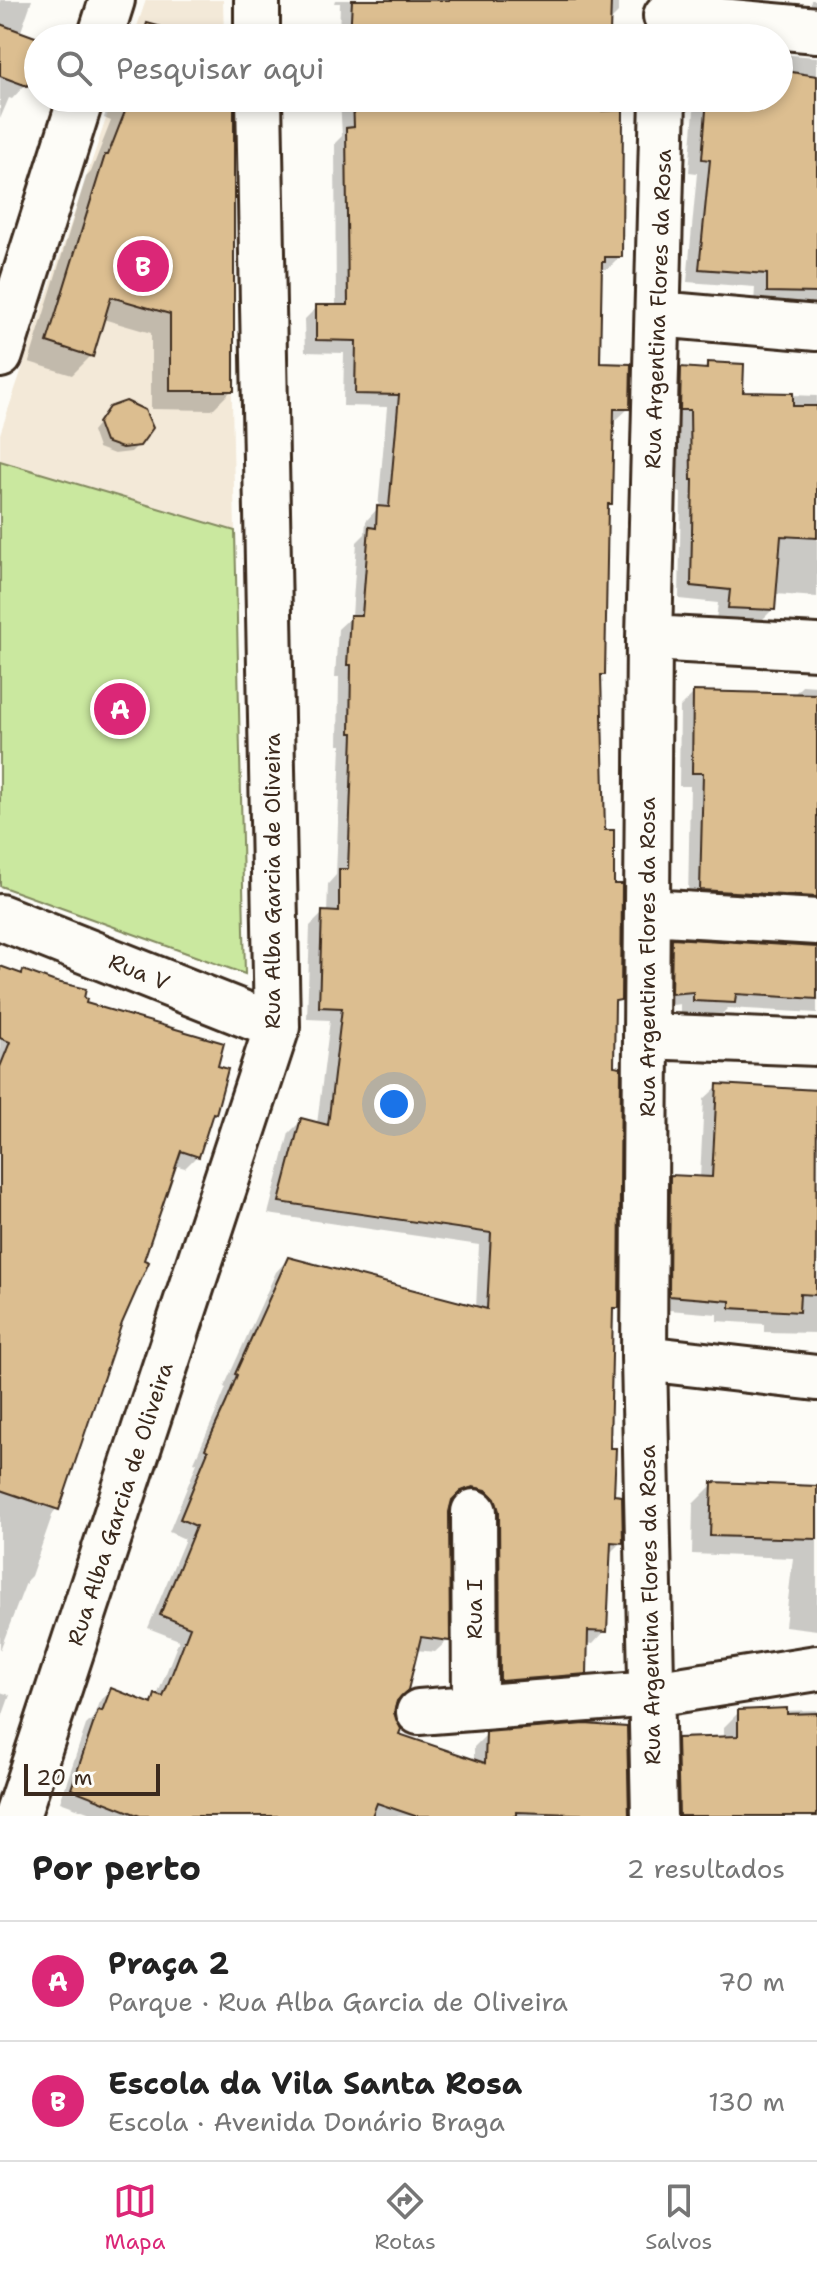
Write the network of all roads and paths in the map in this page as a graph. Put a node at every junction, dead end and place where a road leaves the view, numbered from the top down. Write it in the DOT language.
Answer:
graph roads {
  1 [pos="112,0"];
  2 [pos="257,0"];
  3 [pos="666,18"];
  4 [pos="104,24"];
  5 [pos="257,24"];
  6 [pos="742,24"];
  7 [pos="793,28"];
  8 [pos="817,30"];
  9 [pos="77,112"];
  10 [pos="259,112"];
  11 [pos="663,112"];
  12 [pos="658,314"];
  13 [pos="817,328"];
  14 [pos="0,355"];
  15 [pos="649,638"];
  16 [pos="817,647"];
  17 [pos="647,912"];
  18 [pos="0,917"];
  19 [pos="817,922"];
  20 [pos="277,1027"];
  21 [pos="646,1036"];
  22 [pos="817,1043"];
  23 [pos="644,1358"];
  24 [pos="817,1378"];
  25 [pos="474,1512"];
  26 [pos="817,1668"];
  27 [pos="653,1694"];
  28 [pos="475,1707"];
  29 [pos="419,1712"];
  30 [pos="28,1813"];
  31 [pos="654,1816"];
  1 -- 4 [label="street"];
  2 -- 5 [label="street"];
  3 -- 6 [label="street"];
  7 -- 8 [label="street"];
  9 -- 14 [label="street"];
  10 -- 20 [label="street, Rua Alba Garcia de Oliveira"];
  11 -- 12 [label="street, Rua Argentina Flores da Rosa"];
  12 -- 13 [label="street"];
  12 -- 15 [label="street, Rua Argentina Flores da Rosa"];
  15 -- 16 [label="street"];
  15 -- 17 [label="street, Rua Argentina Flores da Rosa"];
  17 -- 19 [label="street"];
  17 -- 21 [label="street, Rua Argentina Flores da Rosa"];
  18 -- 20 [label="street, Rua V"];
  20 -- 30 [label="street, Rua Alba Garcia de Oliveira"];
  21 -- 22 [label="street"];
  21 -- 23 [label="street, Rua Argentina Flores da Rosa"];
  23 -- 24 [label="street"];
  23 -- 27 [label="street, Rua Argentina Flores da Rosa"];
  25 -- 28 [label="street, Rua I"];
  26 -- 27 [label="street"];
  27 -- 28 [label="street"];
  27 -- 31 [label="street, Rua Argentina Flores da Rosa"];
  28 -- 29 [label="street"];
}
